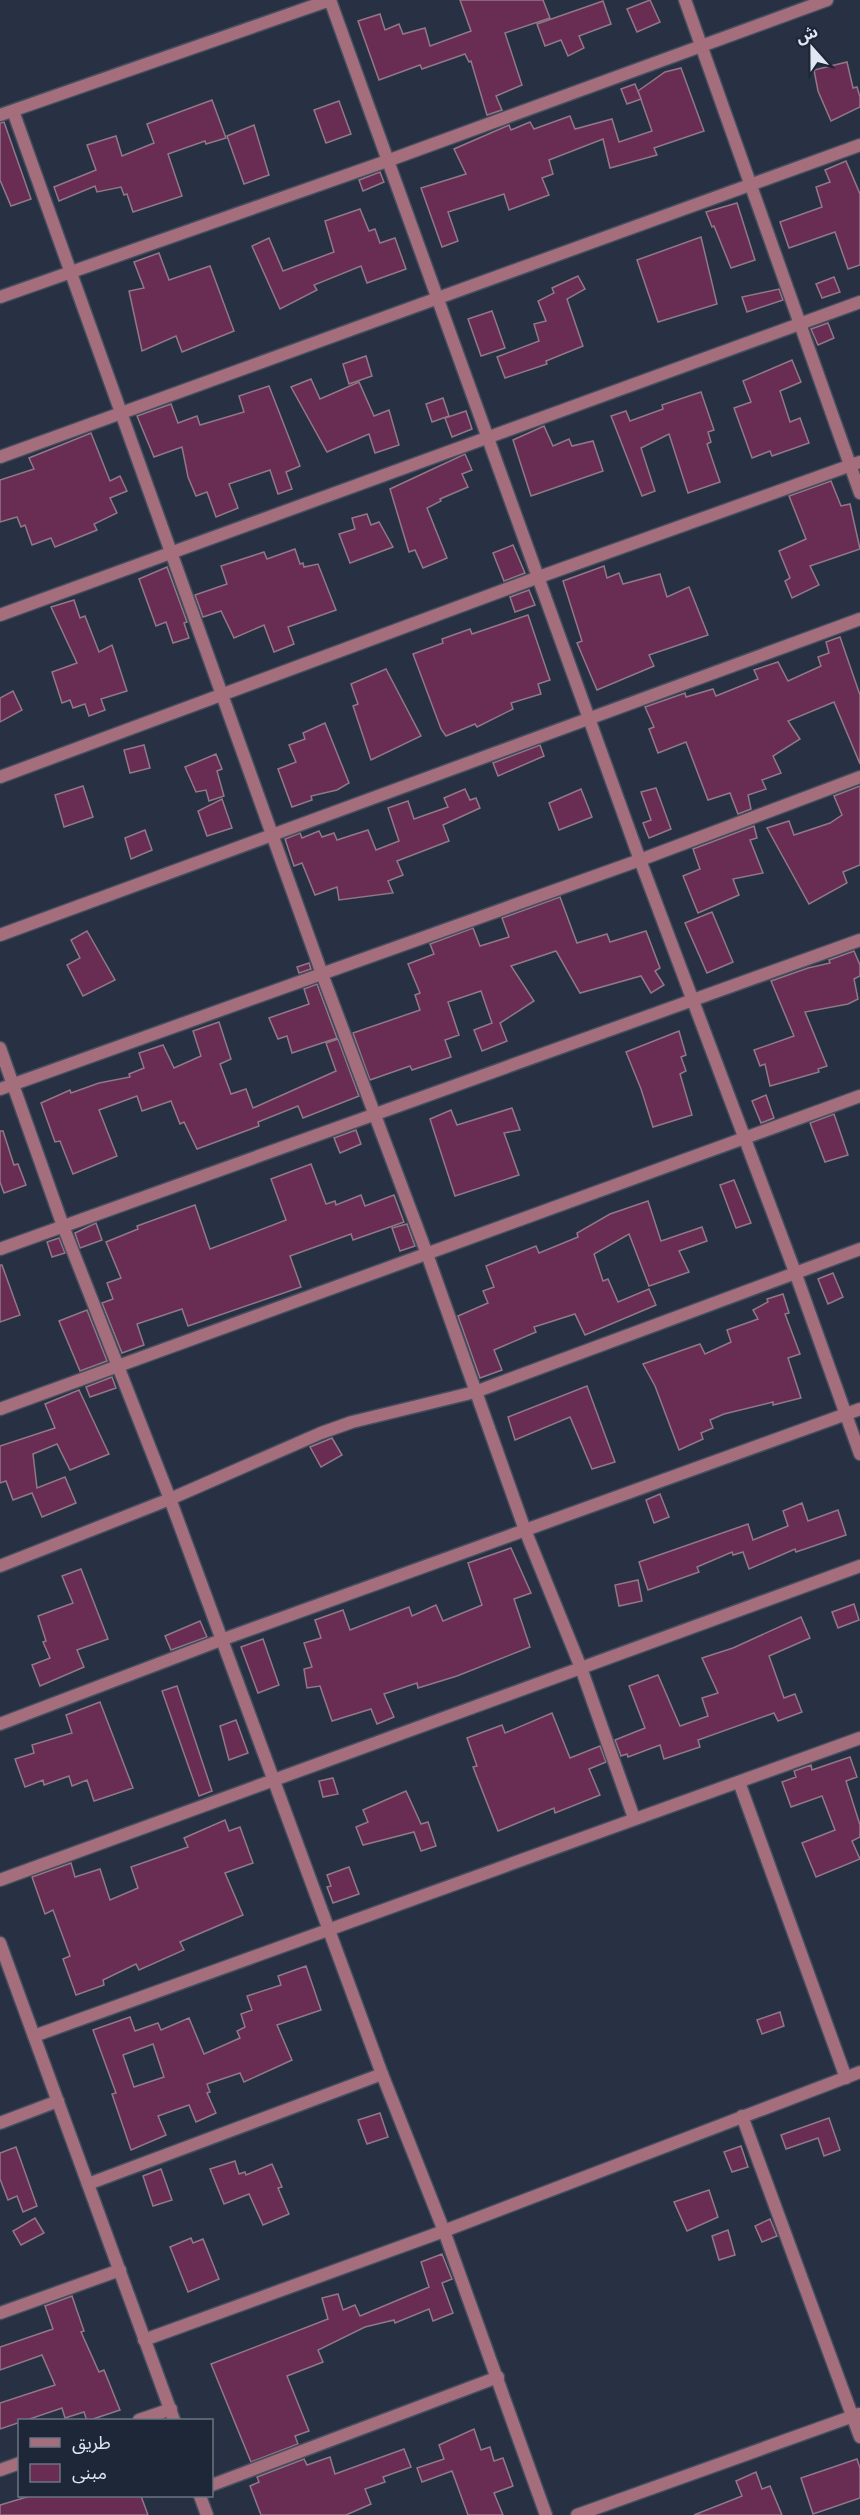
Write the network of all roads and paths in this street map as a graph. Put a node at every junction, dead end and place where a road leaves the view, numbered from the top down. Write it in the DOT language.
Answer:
graph roads {
  1 [pos="685,0"];
  2 [pos="827,0"];
  3 [pos="702,46"];
  4 [pos="13,111"];
  5 [pos="0,116"];
  6 [pos="860,144"];
  7 [pos="387,161"];
  8 [pos="751,185"];
  9 [pos="70,272"];
  10 [pos="0,297"];
  11 [pos="438,300"];
  12 [pos="860,302"];
  13 [pos="799,323"];
  14 [pos="122,412"];
  15 [pos="489,439"];
  16 [pos="0,457"];
  17 [pos="855,464"];
  18 [pos="860,493"];
  19 [pos="173,551"];
  20 [pos="539,577"];
  21 [pos="0,615"];
  22 [pos="860,620"];
  23 [pos="222,694"];
  24 [pos="590,717"];
  25 [pos="0,777"];
  26 [pos="860,777"];
  27 [pos="272,835"];
  28 [pos="640,860"];
  29 [pos="0,934"];
  30 [pos="860,940"];
  31 [pos="322,974"];
  32 [pos="693,1002"];
  33 [pos="0,1048"];
  34 [pos="13,1084"];
  35 [pos="0,1089"];
  36 [pos="860,1096"];
  37 [pos="375,1113"];
  38 [pos="744,1140"];
  39 [pos="63,1226"];
  40 [pos="0,1249"];
  41 [pos="860,1249"];
  42 [pos="427,1254"];
  43 [pos="795,1272"];
  44 [pos="118,1367"];
  45 [pos="475,1392"];
  46 [pos="0,1409"];
  47 [pos="860,1409"];
  48 [pos="846,1414"];
  49 [pos="860,1454"];
  50 [pos="170,1499"];
  51 [pos="525,1530"];
  52 [pos="0,1566"];
  53 [pos="860,1566"];
  54 [pos="221,1640"];
  55 [pos="581,1668"];
  56 [pos="0,1724"];
  57 [pos="860,1738"];
  58 [pos="276,1782"];
  59 [pos="739,1782"];
  60 [pos="634,1818"];
  61 [pos="0,1880"];
  62 [pos="329,1928"];
  63 [pos="1,1946"];
  64 [pos="34,2036"];
  65 [pos="860,2072"];
  66 [pos="382,2074"];
  67 [pos="846,2078"];
  68 [pos="58,2101"];
  69 [pos="742,2116"];
  70 [pos="0,2123"];
  71 [pos="88,2184"];
  72 [pos="444,2231"];
  73 [pos="120,2270"];
  74 [pos="0,2313"];
  75 [pos="144,2340"];
  76 [pos="498,2377"];
  77 [pos="173,2415"];
  78 [pos="856,2415"];
  79 [pos="150,2419"];
  80 [pos="860,2437"];
  81 [pos="18,2464"];
  82 [pos="0,2470"];
  83 [pos="213,2485"];
  84 [pos="200,2497"];
  85 [pos="207,2515"];
  86 [pos="546,2515"];
  87 [pos="577,2515"];
  1 -- 3 [label="street"];
  2 -- 3 [label="street"];
  3 -- 7 [label="street"];
  3 -- 8 [label="street"];
  4 -- 5 [label="street"];
  4 -- 7 [label="street"];
  4 -- 9 [label="street"];
  6 -- 8 [label="street"];
  7 -- 9 [label="street"];
  7 -- 11 [label="street"];
  8 -- 11 [label="street"];
  8 -- 13 [label="street"];
  9 -- 10 [label="street"];
  9 -- 14 [label="street"];
  11 -- 14 [label="street"];
  11 -- 15 [label="street"];
  12 -- 13 [label="street"];
  13 -- 15 [label="street"];
  13 -- 17 [label="street"];
  14 -- 16 [label="street"];
  14 -- 19 [label="street"];
  15 -- 19 [label="street"];
  15 -- 20 [label="street"];
  17 -- 18 [label="street"];
  17 -- 20 [label="street"];
  19 -- 21 [label="street"];
  19 -- 23 [label="street"];
  20 -- 23 [label="street"];
  20 -- 24 [label="street"];
  22 -- 24 [label="street"];
  23 -- 25 [label="street"];
  23 -- 27 [label="street"];
  24 -- 27 [label="street"];
  24 -- 28 [label="street"];
  26 -- 28 [label="street"];
  27 -- 29 [label="street"];
  27 -- 31 [label="street"];
  28 -- 31 [label="street"];
  28 -- 32 [label="street"];
  30 -- 32 [label="street"];
  31 -- 34 [label="street"];
  31 -- 37 [label="street"];
  32 -- 37 [label="street"];
  32 -- 38 [label="street"];
  33 -- 34 [label="street"];
  34 -- 35 [label="street"];
  34 -- 39 [label="street"];
  36 -- 38 [label="street"];
  37 -- 39 [label="street"];
  37 -- 42 [label="street"];
  38 -- 42 [label="street"];
  38 -- 43 [label="street"];
  39 -- 40 [label="street"];
  39 -- 44 [label="street"];
  41 -- 43 [label="street"];
  42 -- 44 [label="street"];
  42 -- 45 [label="street"];
  43 -- 45 [label="street"];
  43 -- 48 [label="street"];
  44 -- 46 [label="street"];
  44 -- 50 [label="street"];
  45 -- 50 [label="street"];
  45 -- 51 [label="street"];
  47 -- 48 [label="street"];
  48 -- 49 [label="street"];
  48 -- 51 [label="street"];
  50 -- 52 [label="street"];
  50 -- 54 [label="street"];
  51 -- 54 [label="street"];
  51 -- 55 [label="street"];
  53 -- 55 [label="street"];
  54 -- 56 [label="street"];
  54 -- 58 [label="street"];
  55 -- 58 [label="street"];
  55 -- 60 [label="street"];
  57 -- 59 [label="street"];
  58 -- 61 [label="street"];
  58 -- 62 [label="street"];
  59 -- 60 [label="street"];
  59 -- 67 [label="street"];
  60 -- 62 [label="street"];
  62 -- 64 [label="street"];
  62 -- 66 [label="street"];
  63 -- 64 [label="street"];
  64 -- 68 [label="street"];
  65 -- 67 [label="street"];
  66 -- 71 [label="street"];
  66 -- 72 [label="street"];
  67 -- 69 [label="street"];
  68 -- 70 [label="street"];
  68 -- 71 [label="street"];
  69 -- 72 [label="street"];
  69 -- 78 [label="street"];
  71 -- 73 [label="street"];
  72 -- 75 [label="street"];
  72 -- 76 [label="street"];
  73 -- 74 [label="street"];
  73 -- 75 [label="street"];
  75 -- 77 [label="street"];
  76 -- 83 [label="street"];
  76 -- 86 [label="street"];
  77 -- 79 [label="street"];
  78 -- 80 [label="street"];
  78 -- 87 [label="street"];
  81 -- 82 [label="street"];
  84 -- 85 [label="street"];
}
